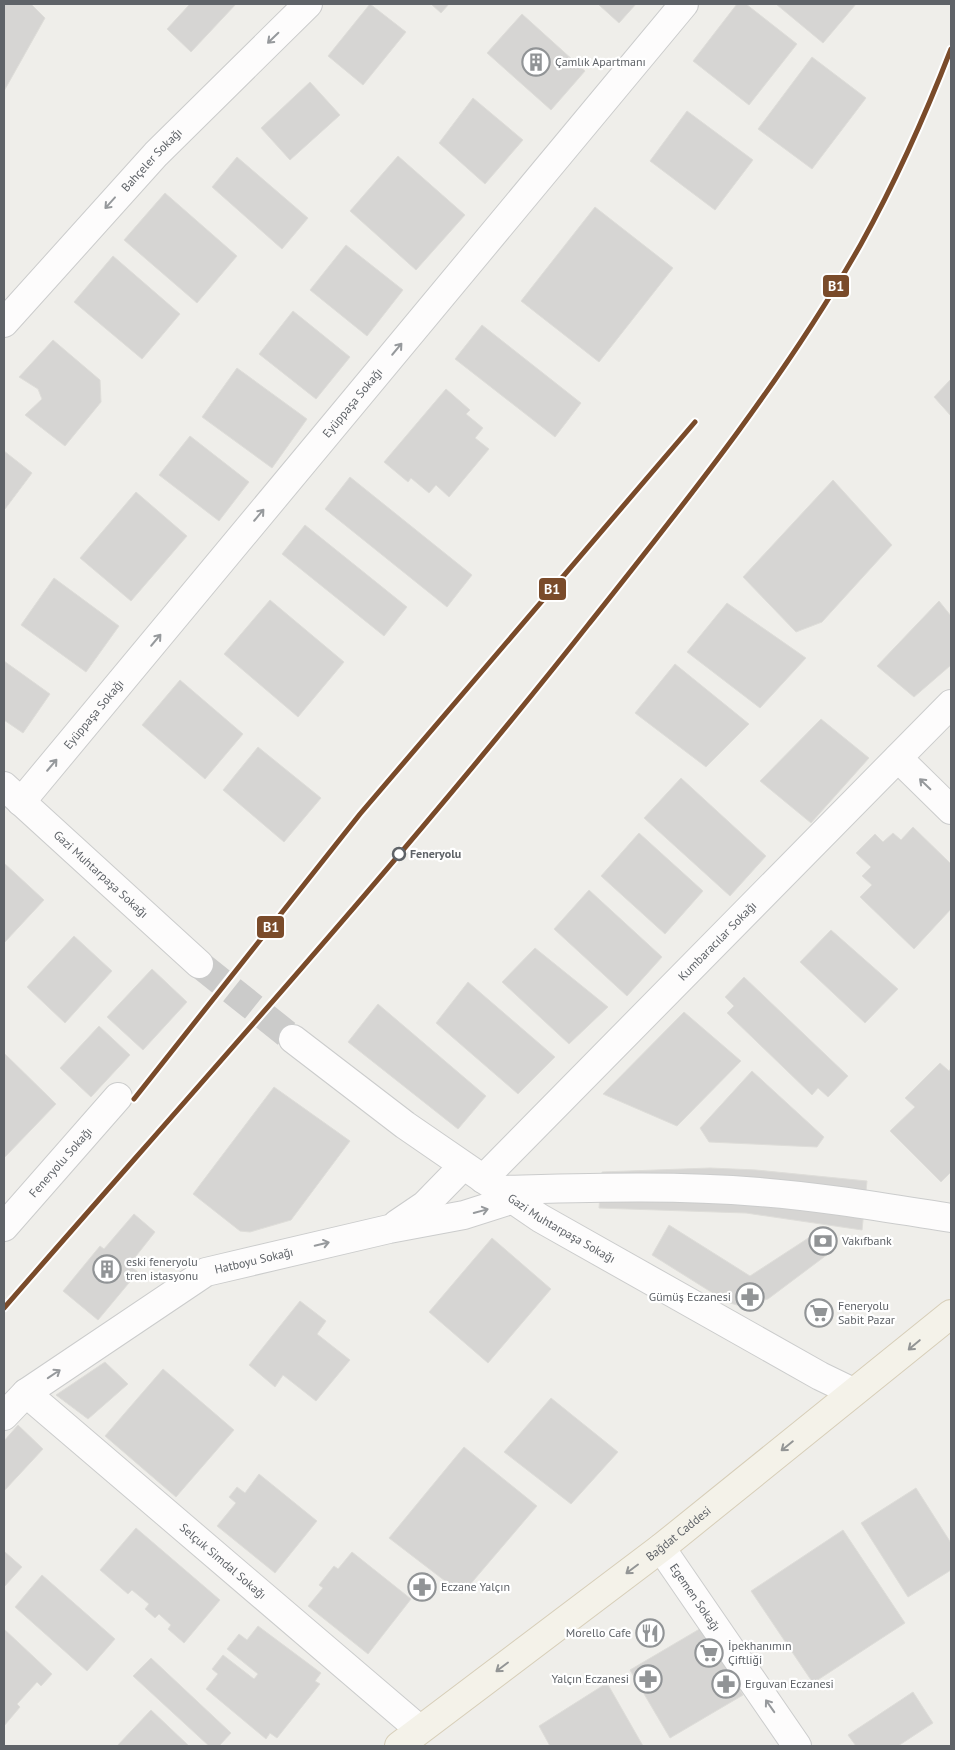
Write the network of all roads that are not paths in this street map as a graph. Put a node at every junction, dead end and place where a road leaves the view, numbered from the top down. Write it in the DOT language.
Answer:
graph roads {
  1 [pos="308,4"];
  2 [pos="684,4"];
  3 [pos="4,323"];
  4 [pos="951,704"];
  5 [pos="898,758"];
  6 [pos="12,794"];
  7 [pos="951,810"];
  8 [pos="199,964"];
  9 [pos="293,1038"];
  10 [pos="118,1097"];
  11 [pos="490,1184"];
  12 [pos="951,1218"];
  13 [pos="4,1226"];
  14 [pos="389,1229"];
  15 [pos="951,1314"];
  16 [pos="861,1387"];
  17 [pos="26,1393"];
  18 [pos="4,1416"];
  19 [pos="661,1548"];
  20 [pos="409,1738"];
  21 [pos="797,1746"];
  1 -- 3 [label="street, Bahçeler Sokağı, one-way"];
  6 -- 2 [label="street, Eyüppaşa Sokağı, one-way"];
  4 -- 5 [label="street, Kumbaracılar Sokağı"];
  7 -- 5 [label="street, one-way"];
  5 -- 11 [label="street, Kumbaracılar Sokağı"];
  6 -- 8 [label="street, Gazi Muhtarpaşa Sokağı"];
  9 -- 11 [label="street, Gazi Muhtarpaşa Sokağı"];
  10 -- 13 [label="street, Feneryolu Sokağı"];
  11 -- 12 [label="street"];
  11 -- 14 [label="street, Kumbaracılar Sokağı"];
  14 -- 11 [label="street, Hatboyu Sokağı, one-way"];
  11 -- 16 [label="street, Gazi Muhtarpaşa Sokağı"];
  17 -- 14 [label="street, Hatboyu Sokağı, one-way"];
  15 -- 16 [label="main road, Bağdat Caddesi, one-way"];
  16 -- 19 [label="main road, Bağdat Caddesi, one-way"];
  17 -- 18 [label="street, Hatboyu Sokağı"];
  17 -- 20 [label="street, Selçuk Simdal Sokağı"];
  19 -- 20 [label="main road, Bağdat Caddesi, one-way"];
  21 -- 19 [label="street, Egemen Sokağı, one-way"];
}
